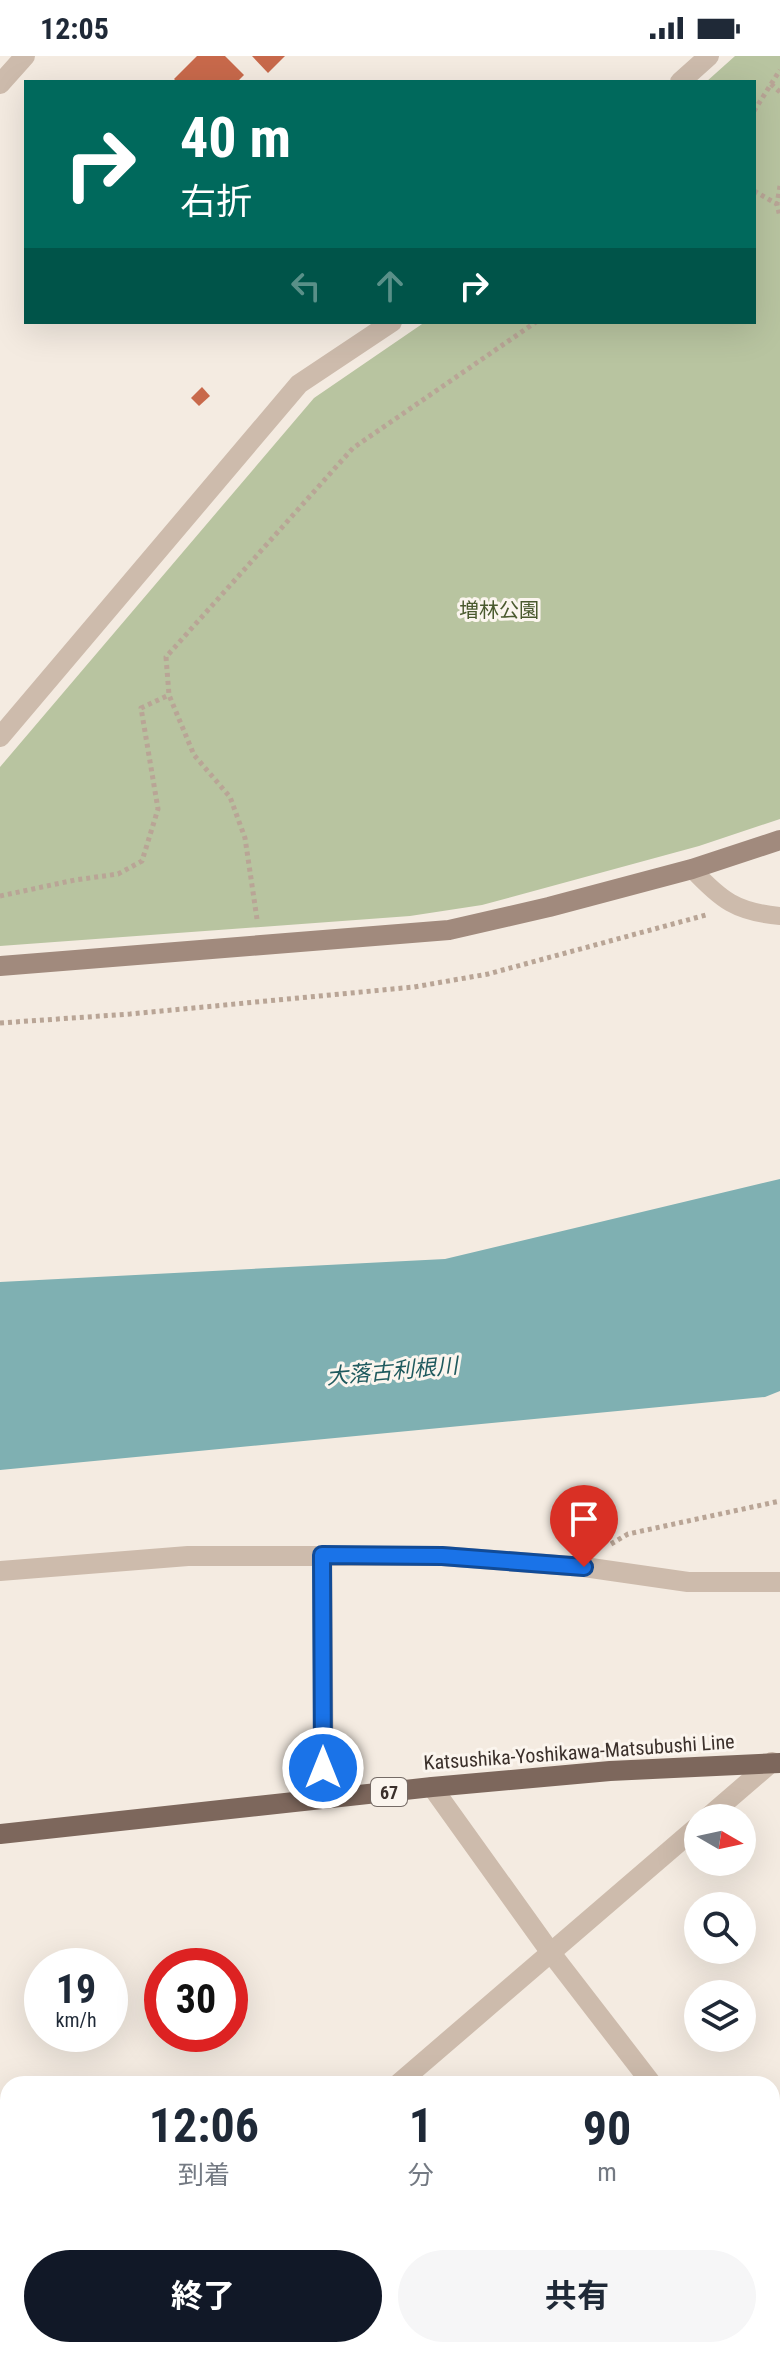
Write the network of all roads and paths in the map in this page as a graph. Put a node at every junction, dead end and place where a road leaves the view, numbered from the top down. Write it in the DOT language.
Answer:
graph roads {
  1 [pos="25,56"];
  2 [pos="709,56"];
  3 [pos="780,70"];
  4 [pos="682,80"];
  5 [pos="0,84"];
  6 [pos="771,84"];
  7 [pos="780,92"];
  8 [pos="756,108"];
  9 [pos="780,186"];
  10 [pos="756,192"];
  11 [pos="777,204"];
  12 [pos="780,217"];
  13 [pos="389,324"];
  14 [pos="533,324"];
  15 [pos="169,695"];
  16 [pos="0,737"];
  17 [pos="780,840"];
  18 [pos="692,869"];
  19 [pos="0,896"];
  20 [pos="736,908"];
  21 [pos="780,916"];
  22 [pos="261,945"];
  23 [pos="0,966"];
  24 [pos="0,1023"];
  25 [pos="780,1501"];
  26 [pos="322,1555"];
  27 [pos="584,1567"];
  28 [pos="0,1571"];
  29 [pos="780,1582"];
  30 [pos="776,1762"];
  31 [pos="432,1787"];
  32 [pos="324,1798"];
  33 [pos="724,1804"];
  34 [pos="0,1834"];
  35 [pos="684,1838"];
  36 [pos="551,1953"];
  37 [pos="407,2076"];
  38 [pos="646,2076"];
  1 -- 5 [label="street"];
  2 -- 4 [label="street"];
  3 -- 6 [label="path"];
  6 -- 7 [label="path"];
  6 -- 8 [label="path"];
  9 -- 11 [label="path"];
  10 -- 11 [label="path"];
  11 -- 12 [label="path"];
  13 -- 16 [label="street"];
  14 -- 15 [label="path"];
  15 -- 19 [label="path"];
  15 -- 22 [label="path"];
  17 -- 18 [label="street"];
  18 -- 20 [label="lane"];
  18 -- 22 [label="street"];
  20 -- 21 [label="lane"];
  20 -- 24 [label="path"];
  22 -- 23 [label="street"];
  25 -- 27 [label="path"];
  26 -- 27 [label="street"];
  26 -- 28 [label="street"];
  26 -- 32 [label="street"];
  27 -- 29 [label="street"];
  30 -- 31 [label="main road, Katsushika-Yoshikawa-Matsubushi Line / 67"];
  30 -- 33 [label="street"];
  31 -- 32 [label="main road, Katsushika-Yoshikawa-Matsubushi Line / 67"];
  31 -- 36 [label="street"];
  32 -- 34 [label="main road, Katsushika-Yoshikawa-Matsubushi Line / 67"];
  35 -- 36 [label="street"];
  36 -- 37 [label="street"];
  36 -- 38 [label="street"];
}
